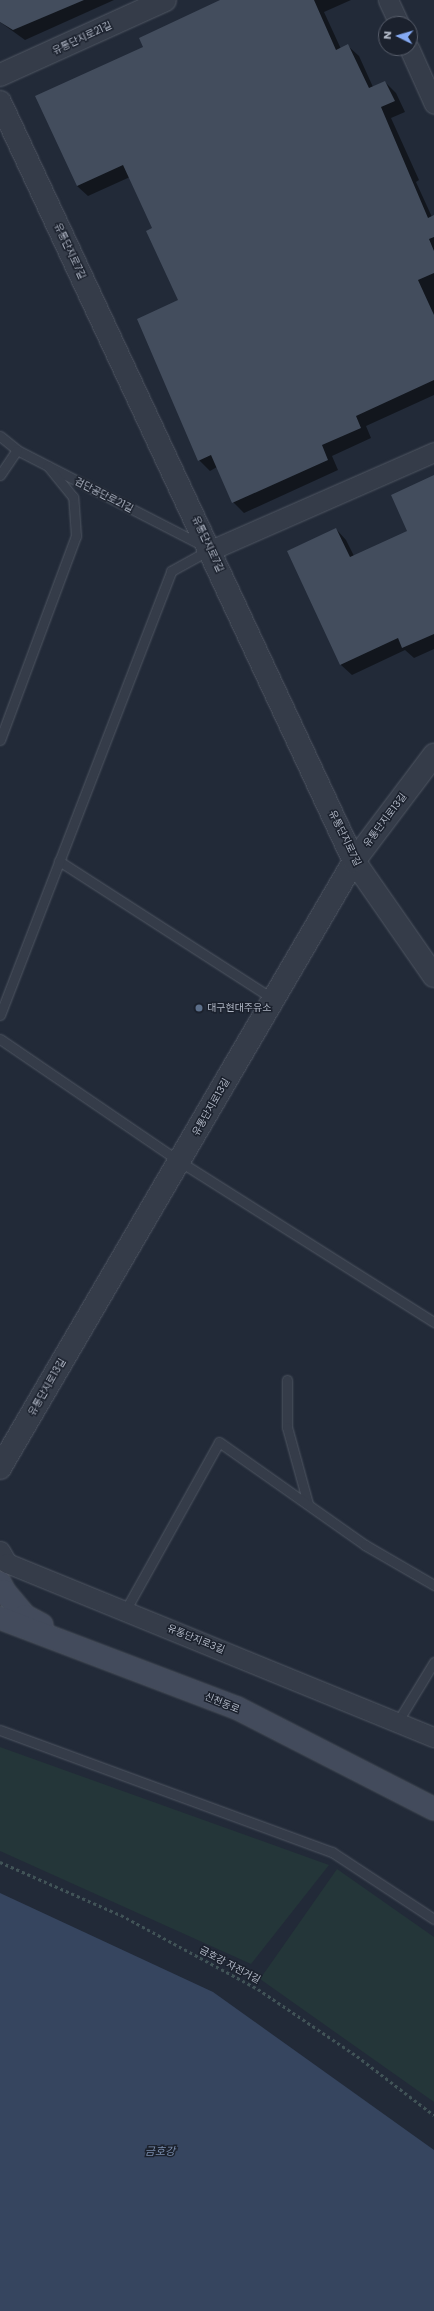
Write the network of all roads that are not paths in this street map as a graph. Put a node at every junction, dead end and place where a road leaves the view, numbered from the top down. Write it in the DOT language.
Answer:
graph roads {
  1 [pos="165,0"];
  2 [pos="388,0"];
  3 [pos="395,16"];
  4 [pos="413,56"];
  5 [pos="0,75"];
  6 [pos="0,102"];
  7 [pos="434,104"];
  8 [pos="0,436"];
  9 [pos="17,450"];
  10 [pos="434,452"];
  11 [pos="48,466"];
  12 [pos="0,475"];
  13 [pos="211,550"];
  14 [pos="0,740"];
  15 [pos="434,755"];
  16 [pos="59,861"];
  17 [pos="354,861"];
  18 [pos="434,976"];
  19 [pos="274,1000"];
  20 [pos="0,1015"];
  21 [pos="0,1039"];
  22 [pos="179,1161"];
  23 [pos="434,1322"];
  24 [pos="287,1380"];
  25 [pos="0,1468"];
  26 [pos="308,1504"];
  27 [pos="0,1551"];
  28 [pos="0,1583"];
  29 [pos="434,1585"];
  30 [pos="125,1611"];
  31 [pos="0,1618"];
  32 [pos="94,1654"];
  33 [pos="434,1662"];
  34 [pos="398,1721"];
  35 [pos="0,1730"];
  36 [pos="434,1738"];
  37 [pos="434,1809"];
  38 [pos="434,1919"];
  1 -- 5 [label="street, 유통단지로21길"];
  2 -- 3 [label="street"];
  4 -- 7 [label="street"];
  6 -- 13 [label="street, 유통단지로7길"];
  8 -- 9 [label="lane, 검단공단로21길"];
  9 -- 11 [label="lane, 검단공단로21길"];
  9 -- 12 [label="lane"];
  10 -- 13 [label="street"];
  11 -- 13 [label="lane, 검단공단로21길"];
  11 -- 14 [label="lane"];
  13 -- 16 [label="lane"];
  13 -- 17 [label="street, 유통단지로7길"];
  15 -- 17 [label="street, 유통단지로13길"];
  16 -- 19 [label="lane"];
  16 -- 20 [label="lane"];
  17 -- 18 [label="street, 유통단지로7길"];
  17 -- 19 [label="street, 유통단지로13길"];
  19 -- 22 [label="street, 유통단지로13길"];
  21 -- 22 [label="lane"];
  22 -- 23 [label="lane"];
  22 -- 25 [label="street, 유통단지로13길"];
  24 -- 26 [label="lane"];
  26 -- 29 [label="lane"];
  26 -- 30 [label="lane"];
  27 -- 30 [label="street, 유통단지로3길"];
  28 -- 32 [label="main road"];
  30 -- 34 [label="street, 유통단지로3길"];
  31 -- 32 [label="main road, 신천동로"];
  32 -- 37 [label="main road, 신천동로"];
  33 -- 34 [label="lane"];
  34 -- 36 [label="street, 유통단지로3길"];
  35 -- 38 [label="lane"];
}
